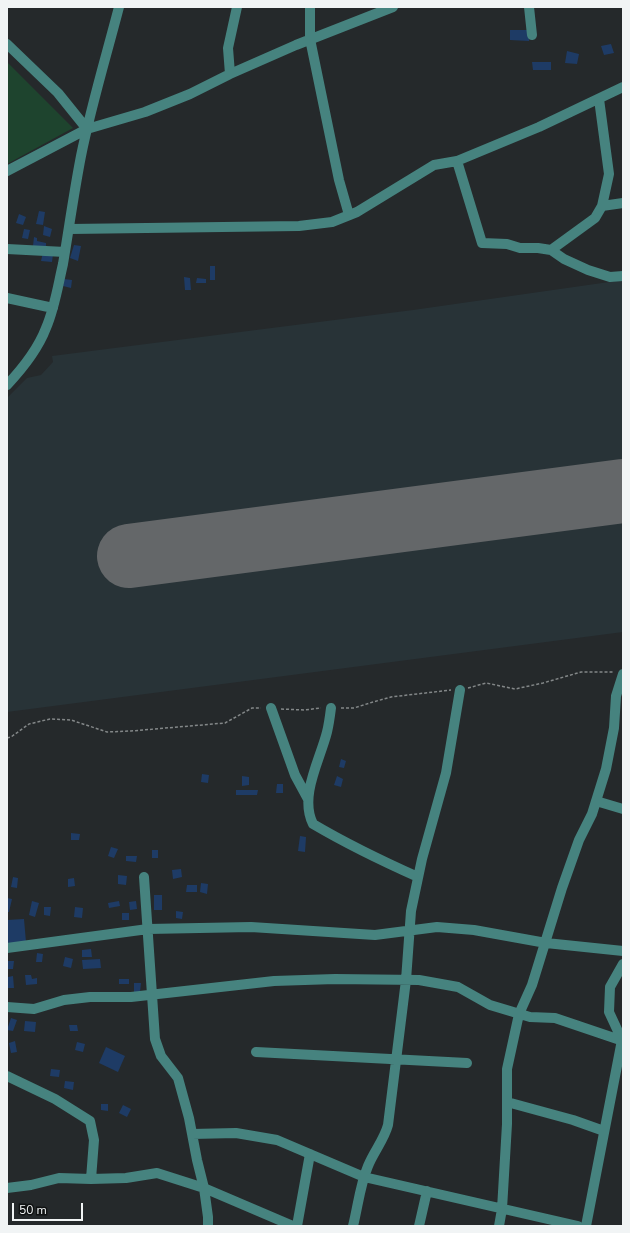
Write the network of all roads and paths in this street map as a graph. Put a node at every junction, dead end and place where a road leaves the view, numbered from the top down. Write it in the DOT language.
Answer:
graph roads {
  1 [pos="119,7"];
  2 [pos="237,7"];
  3 [pos="310,7"];
  4 [pos="393,7"];
  5 [pos="529,7"];
  6 [pos="532,35"];
  7 [pos="310,39"];
  8 [pos="7,44"];
  9 [pos="230,74"];
  10 [pos="623,87"];
  11 [pos="599,99"];
  12 [pos="87,129"];
  13 [pos="457,161"];
  14 [pos="7,172"];
  15 [pos="623,203"];
  16 [pos="602,206"];
  17 [pos="349,215"];
  18 [pos="70,229"];
  19 [pos="7,249"];
  20 [pos="551,250"];
  21 [pos="65,252"];
  22 [pos="623,276"];
  23 [pos="7,298"];
  24 [pos="53,308"];
  25 [pos="7,385"];
  26 [pos="620,673"];
  27 [pos="460,690"];
  28 [pos="271,708"];
  29 [pos="331,708"];
  30 [pos="619,722"];
  31 [pos="7,738"];
  32 [pos="308,799"];
  33 [pos="596,801"];
  34 [pos="623,809"];
  35 [pos="144,877"];
  36 [pos="418,877"];
  37 [pos="148,929"];
  38 [pos="410,930"];
  39 [pos="546,943"];
  40 [pos="7,948"];
  41 [pos="623,951"];
  42 [pos="623,964"];
  43 [pos="406,980"];
  44 [pos="152,994"];
  45 [pos="7,1007"];
  46 [pos="519,1014"];
  47 [pos="622,1041"];
  48 [pos="256,1052"];
  49 [pos="395,1059"];
  50 [pos="467,1063"];
  51 [pos="7,1076"];
  52 [pos="507,1102"];
  53 [pos="604,1131"];
  54 [pos="192,1134"];
  55 [pos="310,1154"];
  56 [pos="364,1177"];
  57 [pos="91,1179"];
  58 [pos="7,1188"];
  59 [pos="204,1188"];
  60 [pos="427,1191"];
  61 [pos="502,1209"];
  62 [pos="208,1226"];
  63 [pos="293,1226"];
  64 [pos="296,1226"];
  65 [pos="353,1226"];
  66 [pos="419,1226"];
  67 [pos="499,1226"];
  68 [pos="578,1226"];
  69 [pos="586,1226"];
  1 -- 12 [label="street"];
  2 -- 9 [label="street"];
  3 -- 7 [label="street"];
  4 -- 7 [label="street"];
  5 -- 6 [label="street"];
  7 -- 9 [label="street"];
  7 -- 17 [label="street"];
  8 -- 12 [label="street"];
  9 -- 12 [label="street"];
  10 -- 11 [label="street"];
  11 -- 13 [label="street"];
  11 -- 16 [label="street"];
  12 -- 14 [label="street"];
  12 -- 18 [label="street"];
  13 -- 17 [label="street"];
  13 -- 20 [label="street"];
  15 -- 16 [label="street"];
  16 -- 20 [label="street"];
  17 -- 18 [label="street"];
  18 -- 21 [label="street"];
  19 -- 21 [label="street"];
  20 -- 22 [label="street"];
  21 -- 24 [label="street"];
  23 -- 24 [label="street"];
  24 -- 25 [label="street"];
  26 -- 27 [label="path"];
  26 -- 30 [label="street"];
  27 -- 29 [label="path"];
  27 -- 36 [label="street"];
  28 -- 29 [label="path"];
  28 -- 31 [label="path"];
  28 -- 32 [label="street"];
  29 -- 32 [label="street"];
  30 -- 33 [label="street"];
  32 -- 36 [label="street"];
  33 -- 34 [label="street"];
  33 -- 39 [label="street"];
  35 -- 37 [label="street"];
  36 -- 38 [label="street"];
  37 -- 38 [label="street"];
  37 -- 40 [label="street"];
  37 -- 44 [label="street"];
  38 -- 39 [label="street"];
  38 -- 43 [label="street"];
  39 -- 41 [label="street"];
  39 -- 46 [label="street"];
  42 -- 47 [label="street"];
  43 -- 44 [label="street"];
  43 -- 46 [label="street"];
  43 -- 49 [label="street"];
  44 -- 45 [label="street"];
  44 -- 54 [label="street"];
  46 -- 47 [label="street"];
  46 -- 52 [label="street"];
  47 -- 53 [label="street"];
  48 -- 49 [label="street"];
  49 -- 50 [label="street"];
  49 -- 56 [label="street"];
  51 -- 57 [label="street"];
  52 -- 53 [label="street"];
  52 -- 61 [label="street"];
  53 -- 69 [label="street"];
  54 -- 55 [label="street"];
  54 -- 59 [label="street"];
  55 -- 56 [label="street"];
  55 -- 64 [label="street"];
  56 -- 60 [label="street"];
  56 -- 65 [label="street"];
  57 -- 58 [label="street"];
  57 -- 59 [label="street"];
  59 -- 62 [label="street"];
  59 -- 63 [label="street"];
  60 -- 61 [label="street"];
  60 -- 66 [label="street"];
  61 -- 67 [label="street"];
  61 -- 68 [label="street"];
}
